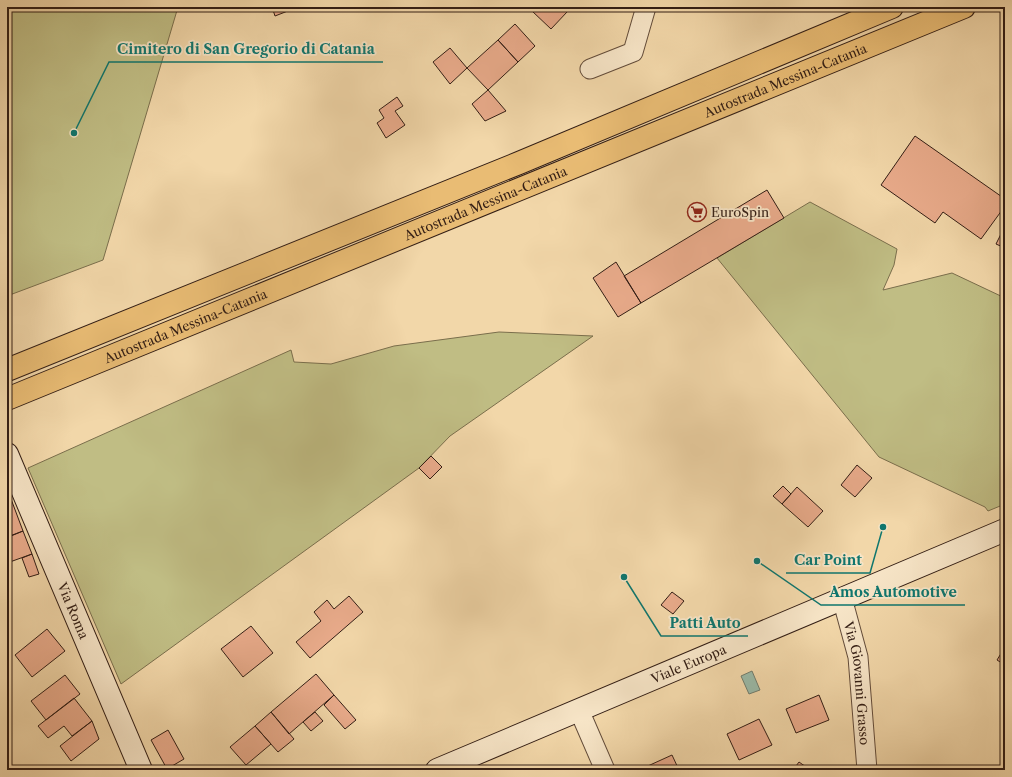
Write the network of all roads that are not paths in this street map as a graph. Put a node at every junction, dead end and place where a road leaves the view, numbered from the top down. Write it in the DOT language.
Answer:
graph roads {
  1 [pos="646,7"];
  2 [pos="892,7"];
  3 [pos="927,7"];
  4 [pos="964,7"];
  5 [pos="590,69"];
  6 [pos="7,370"];
  7 [pos="7,382"];
  8 [pos="7,399"];
  9 [pos="7,454"];
  10 [pos="1005,530"];
  11 [pos="842,598"];
  12 [pos="579,710"];
  13 [pos="467,764"];
  14 [pos="141,769"];
  15 [pos="437,770"];
  16 [pos="605,770"];
  17 [pos="867,770"];
  1 -- 5 [label="street"];
  2 -- 6 [label="highway, Autostrada Messina-Catania"];
  3 -- 7 [label="highway"];
  4 -- 8 [label="highway, Autostrada Messina-Catania"];
  9 -- 14 [label="main road, Via Roma"];
  10 -- 11 [label="main road, Viale Europa"];
  11 -- 12 [label="main road, Viale Europa"];
  11 -- 17 [label="street, Via Giovanni Grasso"];
  12 -- 13 [label="main road, Viale Europa"];
  12 -- 16 [label="street"];
  13 -- 15 [label="main road, Viale Europa"];
}
